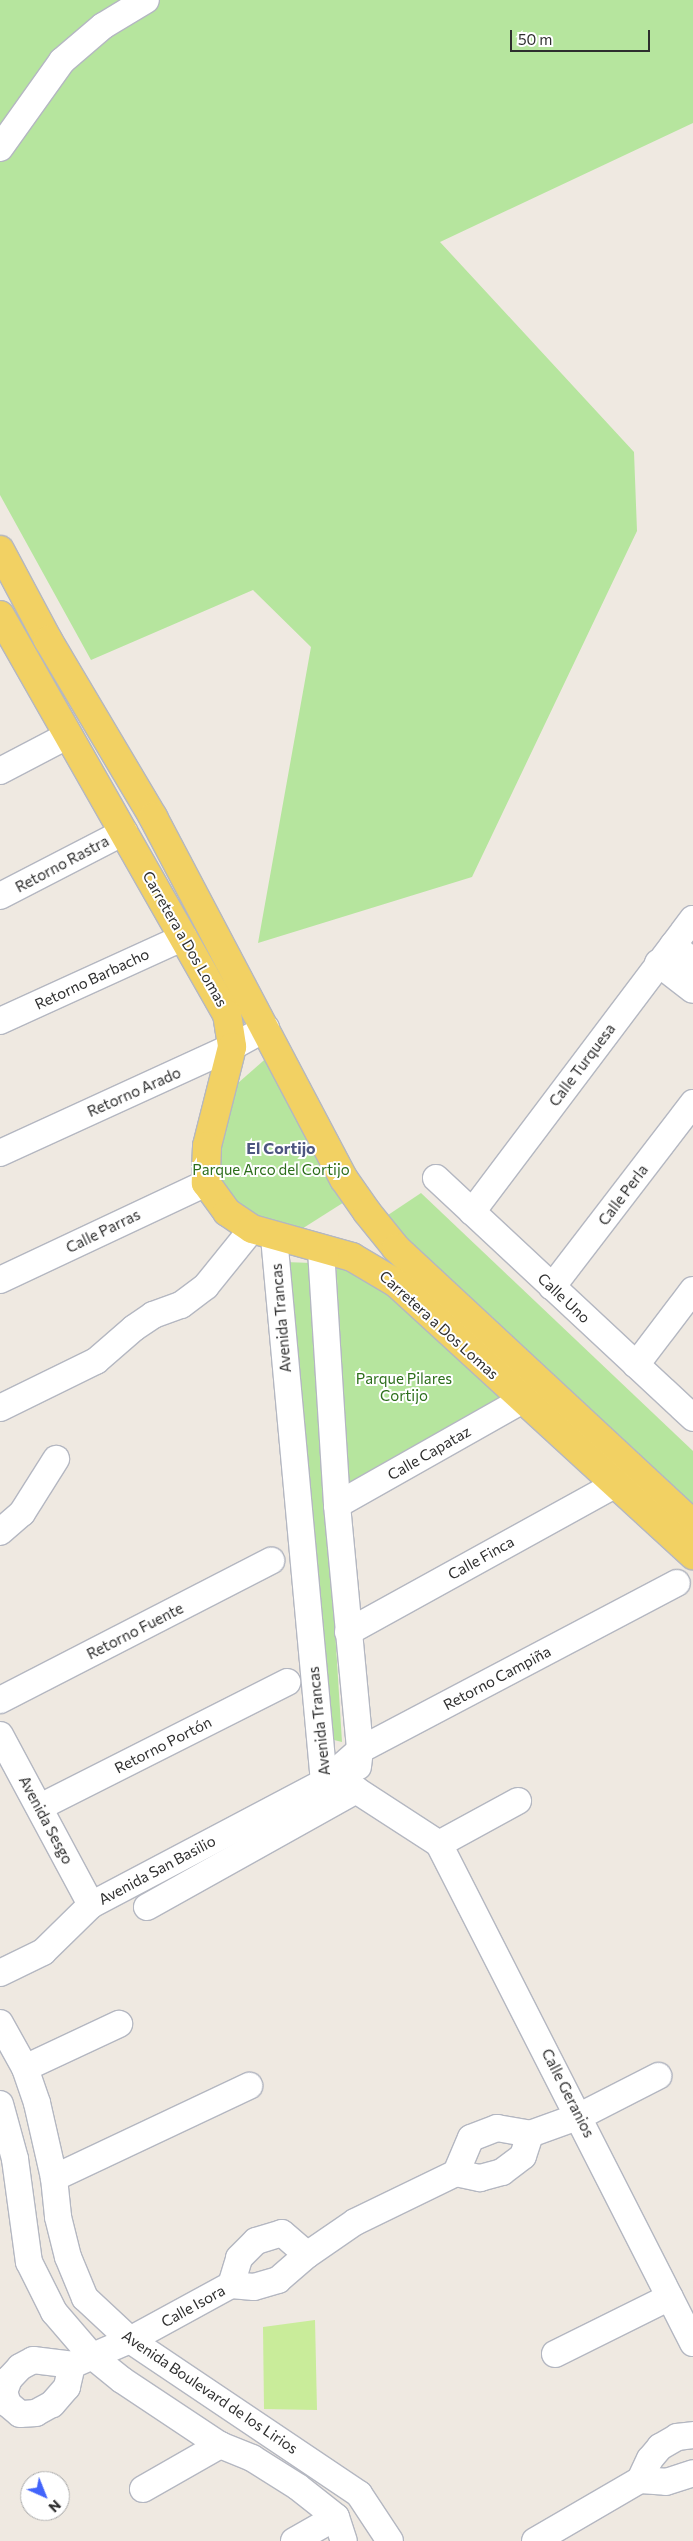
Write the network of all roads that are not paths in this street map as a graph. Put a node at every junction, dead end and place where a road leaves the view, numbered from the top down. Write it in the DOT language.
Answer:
graph roads {
  1 [pos="146,0"];
  2 [pos="0,148"];
  3 [pos="0,550"];
  4 [pos="0,615"];
  5 [pos="8,645"];
  6 [pos="67,736"];
  7 [pos="0,771"];
  8 [pos="124,832"];
  9 [pos="0,896"];
  10 [pos="693,919"];
  11 [pos="184,936"];
  12 [pos="665,954"];
  13 [pos="693,962"];
  14 [pos="693,990"];
  15 [pos="0,1021"];
  16 [pos="266,1028"];
  17 [pos="232,1047"];
  18 [pos="693,1103"];
  19 [pos="0,1153"];
  20 [pos="436,1178"];
  21 [pos="206,1183"];
  22 [pos="472,1212"];
  23 [pos="263,1233"];
  24 [pos="321,1250"];
  25 [pos="0,1280"];
  26 [pos="552,1287"];
  27 [pos="693,1290"];
  28 [pos="636,1365"];
  29 [pos="521,1401"];
  30 [pos="0,1408"];
  31 [pos="693,1418"];
  32 [pos="56,1459"];
  33 [pos="614,1485"];
  34 [pos="337,1505"];
  35 [pos="693,1524"];
  36 [pos="0,1532"];
  37 [pos="693,1555"];
  38 [pos="271,1561"];
  39 [pos="676,1583"];
  40 [pos="348,1632"];
  41 [pos="287,1682"];
  42 [pos="0,1700"];
  43 [pos="0,1735"];
  44 [pos="360,1750"];
  45 [pos="324,1782"];
  46 [pos="356,1790"];
  47 [pos="518,1801"];
  48 [pos="40,1807"];
  49 [pos="439,1844"];
  50 [pos="91,1905"];
  51 [pos="146,1907"];
  52 [pos="0,1973"];
  53 [pos="0,2023"];
  54 [pos="119,2024"];
  55 [pos="25,2068"];
  56 [pos="658,2076"];
  57 [pos="249,2086"];
  58 [pos="0,2104"];
  59 [pos="580,2116"];
  60 [pos="530,2134"];
  61 [pos="456,2173"];
  62 [pos="54,2178"];
  63 [pos="9,2188"];
  64 [pos="307,2255"];
  65 [pos="231,2285"];
  66 [pos="670,2297"];
  67 [pos="130,2340"];
  68 [pos="693,2344"];
  69 [pos="555,2354"];
  70 [pos="82,2360"];
  71 [pos="693,2435"];
  72 [pos="220,2446"];
  73 [pos="693,2473"];
  74 [pos="640,2480"];
  75 [pos="143,2489"];
  76 [pos="340,2529"];
  77 [pos="294,2541"];
  78 [pos="390,2541"];
  79 [pos="536,2541"];
  1 -- 2 [label="street"];
  3 -- 16 [label="main road, Carretera a Dos Lomas"];
  4 -- 5 [label="main road, Carretera a Dos Lomas"];
  5 -- 6 [label="main road, Carretera a Dos Lomas"];
  6 -- 7 [label="street"];
  6 -- 8 [label="main road, Carretera a Dos Lomas"];
  8 -- 9 [label="street, Retorno Rastra"];
  8 -- 11 [label="main road, Carretera a Dos Lomas"];
  10 -- 12 [label="street, Calle Turquesa"];
  11 -- 15 [label="street, Retorno Barbacho"];
  11 -- 17 [label="main road, Carretera a Dos Lomas"];
  12 -- 13 [label="street"];
  12 -- 14 [label="street"];
  12 -- 22 [label="street, Calle Turquesa"];
  16 -- 17 [label="street, Retorno Arado"];
  16 -- 35 [label="main road, Carretera a Dos Lomas"];
  17 -- 19 [label="street, Retorno Arado"];
  17 -- 21 [label="main road, Carretera a Dos Lomas"];
  18 -- 26 [label="street, Calle Perla"];
  20 -- 22 [label="street, Calle Uno"];
  21 -- 23 [label="main road, Carretera a Dos Lomas"];
  21 -- 25 [label="street, Calle Parras"];
  22 -- 26 [label="street, Calle Uno"];
  23 -- 24 [label="main road, Carretera a Dos Lomas"];
  23 -- 30 [label="street"];
  23 -- 45 [label="street, Avenida Trancas"];
  24 -- 29 [label="main road, Carretera a Dos Lomas"];
  24 -- 34 [label="street"];
  26 -- 28 [label="street, Calle Uno"];
  27 -- 28 [label="street"];
  28 -- 31 [label="street, Calle Uno"];
  29 -- 33 [label="main road, Carretera a Dos Lomas"];
  29 -- 34 [label="street, Calle Capataz"];
  32 -- 36 [label="street"];
  33 -- 37 [label="main road, Carretera a Dos Lomas"];
  33 -- 40 [label="street, Calle Finca"];
  34 -- 40 [label="street"];
  38 -- 42 [label="street, Retorno Fuente"];
  39 -- 44 [label="street, Retorno Campiña"];
  40 -- 44 [label="street"];
  41 -- 48 [label="street, Retorno Portón"];
  43 -- 48 [label="street, Avenida Sesgo"];
  44 -- 45 [label="street, Retorno Campiña"];
  44 -- 46 [label="street"];
  45 -- 46 [label="street, Avenida Trancas"];
  45 -- 50 [label="street, Avenida San Basilio"];
  46 -- 49 [label="street, Avenida Trancas"];
  46 -- 51 [label="street"];
  47 -- 49 [label="street"];
  48 -- 50 [label="street, Avenida Sesgo"];
  49 -- 59 [label="street, Calle Geranios"];
  50 -- 52 [label="street, Avenida San Basilio"];
  53 -- 55 [label="street, Avenida Boulevard de los Lirios"];
  54 -- 55 [label="street"];
  55 -- 62 [label="street, Avenida Boulevard de los Lirios"];
  56 -- 59 [label="street"];
  57 -- 62 [label="street"];
  58 -- 63 [label="street, Avenida Boulevard de los Lirios"];
  59 -- 60 [label="street"];
  59 -- 66 [label="street, Calle Geranios"];
  60 -- 61 [label="street"];
  60 -- 61 [label="street"];
  61 -- 64 [label="street, Calle Isora"];
  62 -- 67 [label="street, Avenida Boulevard de los Lirios"];
  63 -- 70 [label="street, Avenida Boulevard de los Lirios"];
  64 -- 65 [label="street, Calle Isora"];
  64 -- 65 [label="street, Calle Isora"];
  65 -- 67 [label="street, Calle Isora"];
  66 -- 68 [label="street, Calle Geranios"];
  66 -- 69 [label="street"];
  67 -- 70 [label="street, Calle Isora"];
  67 -- 78 [label="street, Avenida Boulevard de los Lirios"];
  70 -- 72 [label="street, Avenida Boulevard de los Lirios"];
  71 -- 74 [label="street"];
  72 -- 75 [label="street"];
  72 -- 76 [label="street, Avenida Boulevard de los Lirios"];
  73 -- 74 [label="street"];
  74 -- 79 [label="street"];
  76 -- 77 [label="street"];
}
